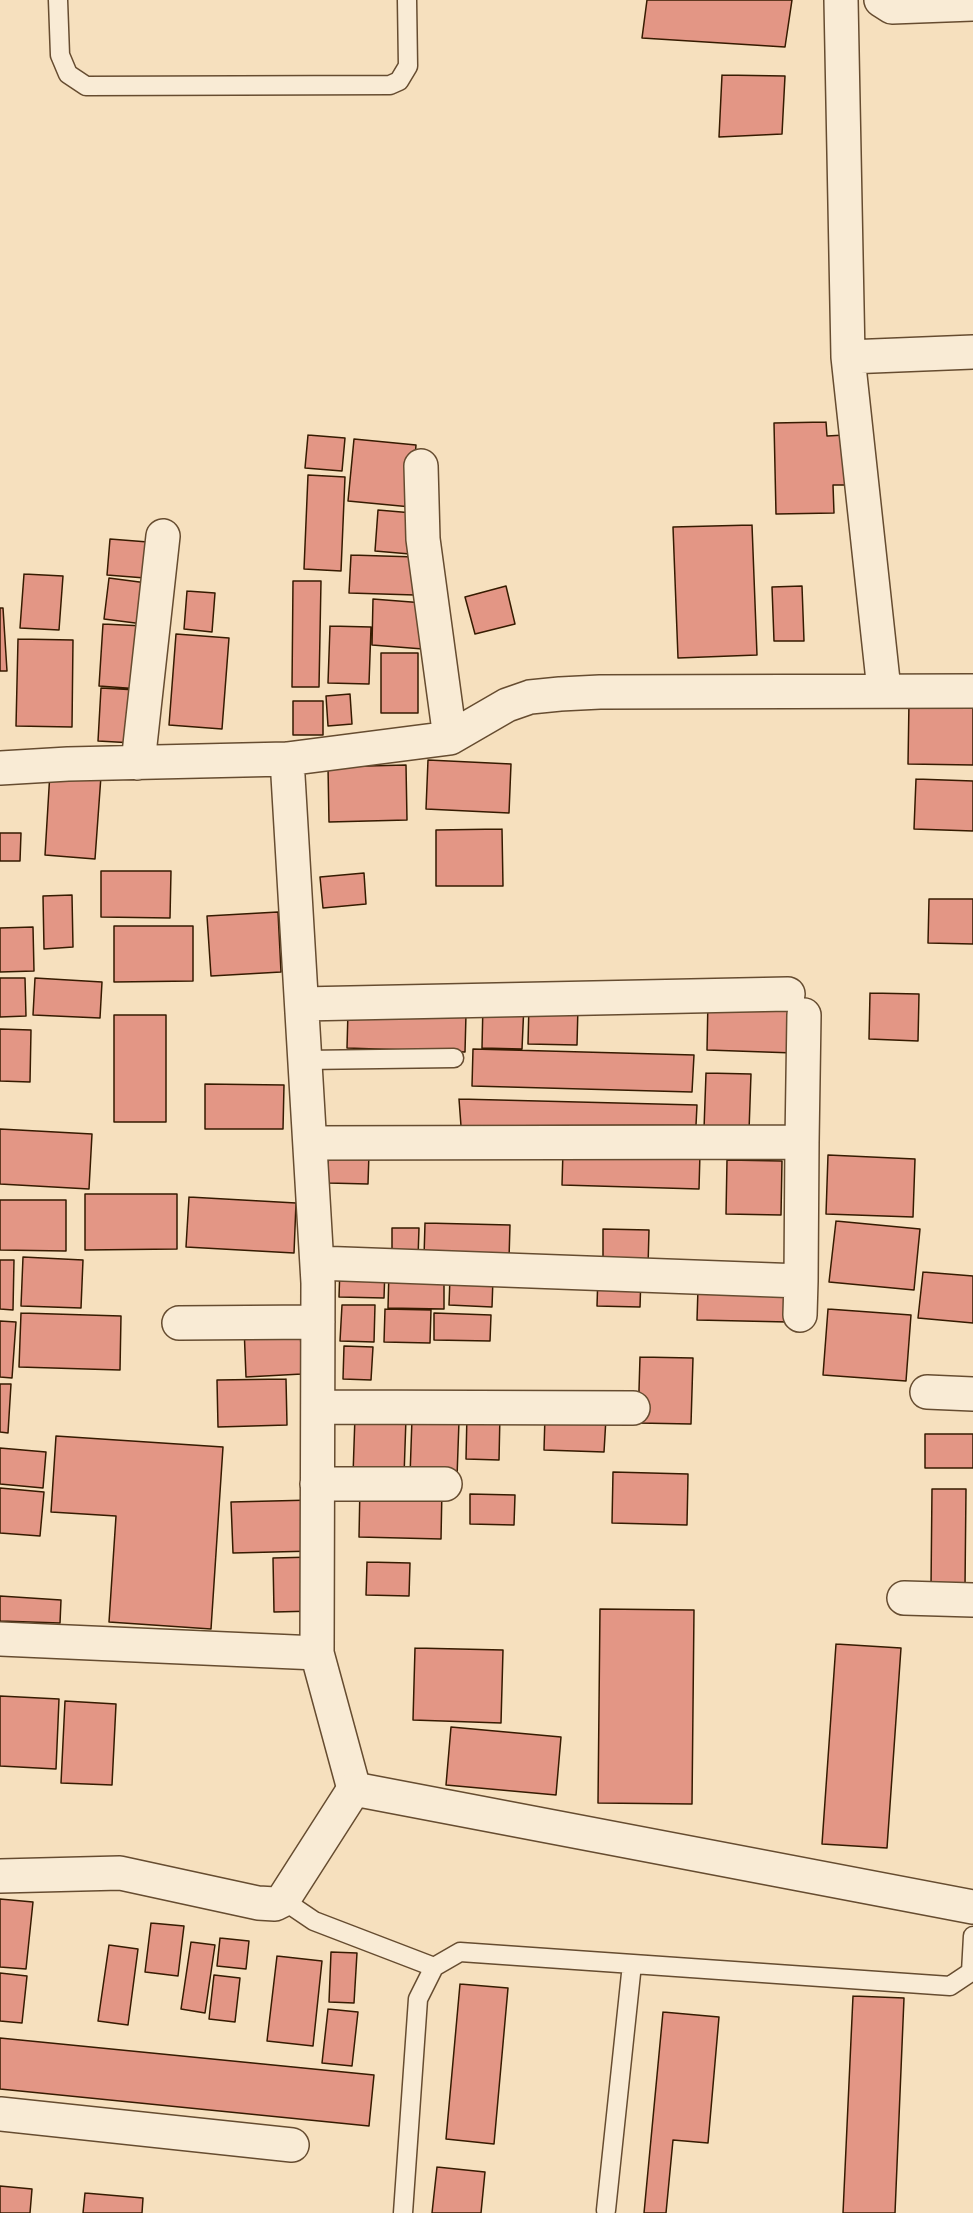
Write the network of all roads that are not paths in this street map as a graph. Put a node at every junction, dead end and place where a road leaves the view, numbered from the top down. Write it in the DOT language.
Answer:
graph roads {
  1 [pos="58,0"];
  2 [pos="407,0"];
  3 [pos="840,0"];
  4 [pos="881,0"];
  5 [pos="973,4"];
  6 [pos="973,352"];
  7 [pos="848,357"];
  8 [pos="422,465"];
  9 [pos="163,536"];
  10 [pos="884,690"];
  11 [pos="973,690"];
  12 [pos="450,738"];
  13 [pos="287,759"];
  14 [pos="138,763"];
  15 [pos="0,768"];
  16 [pos="302,1004"];
  17 [pos="454,1058"];
  18 [pos="305,1060"];
  19 [pos="802,1142"];
  20 [pos="310,1143"];
  21 [pos="317,1263"];
  22 [pos="801,1281"];
  23 [pos="800,1315"];
  24 [pos="318,1322"];
  25 [pos="179,1323"];
  26 [pos="927,1392"];
  27 [pos="973,1394"];
  28 [pos="318,1407"];
  29 [pos="633,1408"];
  30 [pos="317,1484"];
  31 [pos="445,1484"];
  32 [pos="904,1598"];
  33 [pos="973,1600"];
  34 [pos="0,1639"];
  35 [pos="317,1653"];
  36 [pos="354,1789"];
  37 [pos="0,1876"];
  38 [pos="283,1900"];
  39 [pos="973,1907"];
  40 [pos="973,1936"];
  41 [pos="632,1964"];
  42 [pos="434,1967"];
  43 [pos="0,2114"];
  44 [pos="292,2145"];
  45 [pos="606,2210"];
  46 [pos="403,2213"];
  1 -- 2 [label="lane"];
  3 -- 7 [label="street"];
  4 -- 5 [label="street"];
  6 -- 7 [label="street"];
  7 -- 10 [label="street"];
  8 -- 12 [label="street"];
  9 -- 14 [label="street"];
  10 -- 11 [label="street"];
  10 -- 12 [label="street"];
  12 -- 13 [label="street"];
  13 -- 14 [label="street"];
  13 -- 16 [label="street"];
  14 -- 15 [label="street"];
  16 -- 18 [label="street"];
  16 -- 19 [label="street"];
  17 -- 18 [label="lane"];
  18 -- 20 [label="street"];
  19 -- 20 [label="street"];
  19 -- 22 [label="street"];
  20 -- 21 [label="street"];
  21 -- 22 [label="street"];
  21 -- 24 [label="street"];
  22 -- 23 [label="street"];
  24 -- 25 [label="street"];
  24 -- 28 [label="street"];
  26 -- 27 [label="street"];
  28 -- 29 [label="street"];
  28 -- 30 [label="street"];
  30 -- 31 [label="street"];
  30 -- 35 [label="street"];
  32 -- 33 [label="street"];
  34 -- 35 [label="street"];
  35 -- 36 [label="street"];
  36 -- 38 [label="street"];
  36 -- 39 [label="street"];
  37 -- 38 [label="street"];
  38 -- 42 [label="lane"];
  40 -- 41 [label="lane"];
  41 -- 42 [label="lane"];
  41 -- 45 [label="lane"];
  42 -- 46 [label="lane"];
  43 -- 44 [label="street"];
}
